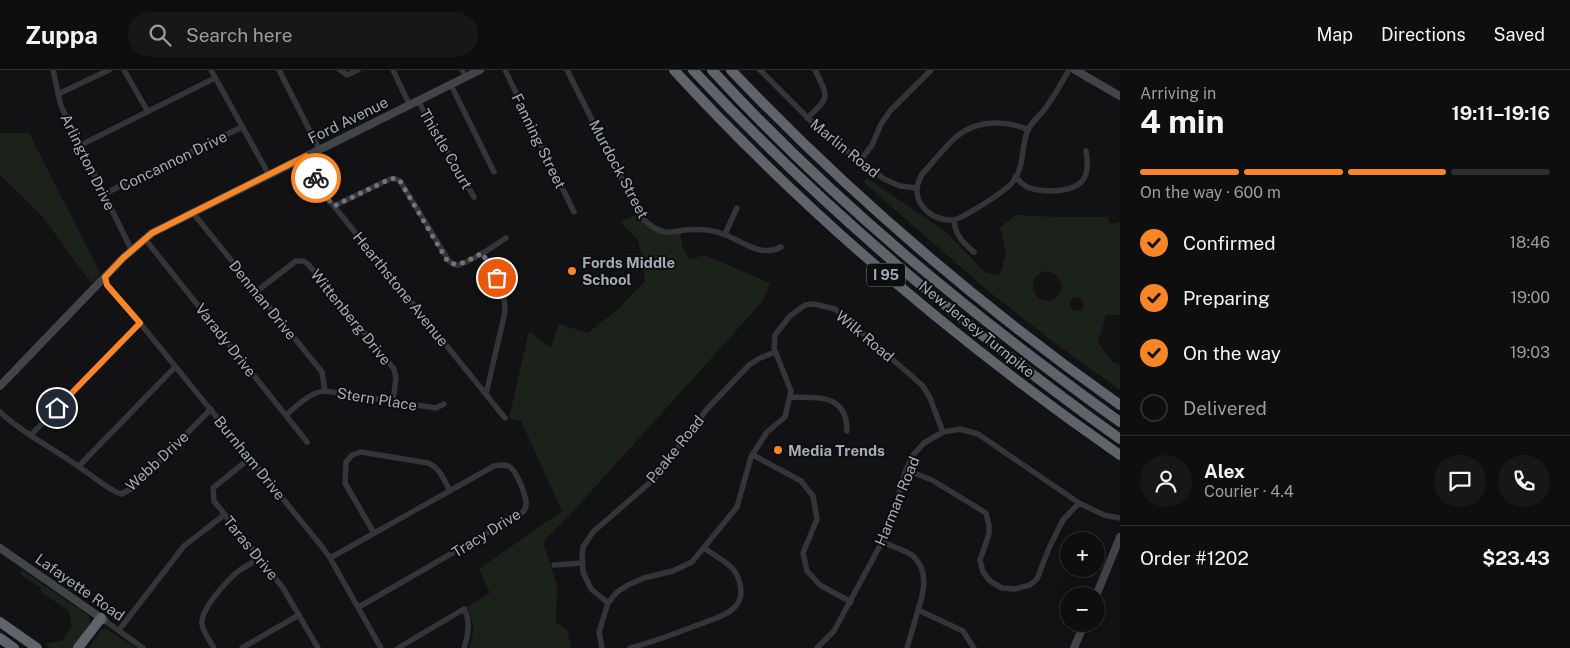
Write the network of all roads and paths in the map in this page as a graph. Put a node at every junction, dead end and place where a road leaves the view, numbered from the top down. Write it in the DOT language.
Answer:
graph roads {
  1 [pos="53,70"];
  2 [pos="109,70"];
  3 [pos="124,70"];
  4 [pos="211,70"];
  5 [pos="279,70"];
  6 [pos="340,70"];
  7 [pos="358,70"];
  8 [pos="393,70"];
  9 [pos="480,70"];
  10 [pos="505,70"];
  11 [pos="567,70"];
  12 [pos="674,70"];
  13 [pos="693,70"];
  14 [pos="712,70"];
  15 [pos="731,70"];
  16 [pos="760,70"];
  17 [pos="815,70"];
  18 [pos="930,70"];
  19 [pos="1069,70"];
  20 [pos="1075,70"];
  21 [pos="464,74"];
  22 [pos="215,78"];
  23 [pos="451,85"];
  24 [pos="58,94"];
  25 [pos="1120,96"];
  26 [pos="418,101"];
  27 [pos="410,106"];
  28 [pos="148,112"];
  29 [pos="807,118"];
  30 [pos="242,127"];
  31 [pos="1028,130"];
  32 [pos="80,145"];
  33 [pos="319,149"];
  34 [pos="1086,151"];
  35 [pos="306,156"];
  36 [pos="860,161"];
  37 [pos="494,172"];
  38 [pos="269,175"];
  39 [pos="1016,177"];
  40 [pos="917,188"];
  41 [pos="104,194"];
  42 [pos="474,197"];
  43 [pos="334,206"];
  44 [pos="737,208"];
  45 [pos="574,212"];
  46 [pos="193,213"];
  47 [pos="954,220"];
  48 [pos="725,234"];
  49 [pos="506,238"];
  50 [pos="145,239"];
  51 [pos="781,247"];
  52 [pos="132,251"];
  53 [pos="974,252"];
  54 [pos="482,253"];
  55 [pos="105,277"];
  56 [pos="257,291"];
  57 [pos="140,323"];
  58 [pos="775,352"];
  59 [pos="175,367"];
  60 [pos="0,386"];
  61 [pos="325,391"];
  62 [pos="486,394"];
  63 [pos="790,397"];
  64 [pos="393,401"];
  65 [pos="444,404"];
  66 [pos="1120,405"];
  67 [pos="211,410"];
  68 [pos="0,412"];
  69 [pos="286,416"];
  70 [pos="505,418"];
  71 [pos="1120,422"];
  72 [pos="846,431"];
  73 [pos="943,432"];
  74 [pos="31,435"];
  75 [pos="1120,438"];
  76 [pos="307,442"];
  77 [pos="753,455"];
  78 [pos="1120,455"];
  79 [pos="250,458"];
  80 [pos="79,466"];
  81 [pos="906,470"];
  82 [pos="450,491"];
  83 [pos="1079,503"];
  84 [pos="224,515"];
  85 [pos="1120,518"];
  86 [pos="374,533"];
  87 [pos="1120,537"];
  88 [pos="882,542"];
  89 [pos="0,548"];
  90 [pos="704,548"];
  91 [pos="259,558"];
  92 [pos="330,558"];
  93 [pos="583,563"];
  94 [pos="554,565"];
  95 [pos="1100,587"];
  96 [pos="851,602"];
  97 [pos="608,604"];
  98 [pos="359,607"];
  99 [pos="918,610"];
  100 [pos="299,615"];
  101 [pos="102,619"];
  102 [pos="0,622"];
  103 [pos="119,630"];
  104 [pos="1081,632"];
  105 [pos="0,638"];
  106 [pos="14,648"];
  107 [pos="36,648"];
  108 [pos="78,648"];
  109 [pos="84,648"];
  110 [pos="143,648"];
  111 [pos="214,648"];
  112 [pos="242,648"];
  113 [pos="318,648"];
  114 [pos="381,648"];
  115 [pos="398,648"];
  116 [pos="464,648"];
  117 [pos="602,648"];
  118 [pos="630,648"];
  119 [pos="817,648"];
  120 [pos="907,648"];
  121 [pos="974,648"];
  122 [pos="1074,648"];
  1 -- 24 [label="street, Arlington Drive"];
  2 -- 24 [label="street"];
  3 -- 28 [label="street"];
  4 -- 22 [label="street"];
  5 -- 33 [label="street"];
  6 -- 7 [label="street"];
  8 -- 27 [label="street"];
  9 -- 21 [label="street, Ford Avenue"];
  10 -- 45 [label="street, Fanning Street"];
  11 -- 48 [label="street, Murdock Street"];
  12 -- 78 [label="highway, New Jersey Turnpike / I 95"];
  13 -- 75 [label="highway, New Jersey Turnpike / I 95"];
  14 -- 71 [label="highway, New Jersey Turnpike / I 95"];
  15 -- 66 [label="highway, New Jersey Turnpike / I 95"];
  16 -- 29 [label="street, Marlin Road"];
  17 -- 29 [label="street"];
  18 -- 36 [label="street"];
  19 -- 31 [label="street"];
  20 -- 25 [label="street"];
  21 -- 23 [label="street, Ford Avenue"];
  22 -- 28 [label="street"];
  22 -- 30 [label="street"];
  23 -- 26 [label="street, Ford Avenue"];
  23 -- 37 [label="street"];
  24 -- 32 [label="street, Arlington Drive"];
  26 -- 27 [label="street, Ford Avenue"];
  26 -- 42 [label="street, Thistle Court"];
  27 -- 33 [label="street, Ford Avenue"];
  28 -- 32 [label="street"];
  29 -- 36 [label="street, Marlin Road"];
  30 -- 38 [label="street"];
  30 -- 41 [label="street, Concannon Drive"];
  31 -- 39 [label="street"];
  31 -- 40 [label="street"];
  32 -- 41 [label="street, Arlington Drive"];
  33 -- 35 [label="street, Ford Avenue"];
  34 -- 39 [label="street"];
  35 -- 38 [label="street, Ford Avenue"];
  35 -- 43 [label="street, Hearthstone Avenue"];
  36 -- 40 [label="street, Marlin Road"];
  38 -- 46 [label="street, Ford Avenue"];
  39 -- 47 [label="street"];
  40 -- 47 [label="street"];
  41 -- 52 [label="street, Arlington Drive"];
  43 -- 54 [label="street"];
  43 -- 62 [label="street, Hearthstone Avenue"];
  44 -- 48 [label="street"];
  46 -- 50 [label="street, Ford Avenue"];
  46 -- 56 [label="street, Denman Drive"];
  47 -- 53 [label="street"];
  48 -- 51 [label="street, Murdock Street"];
  49 -- 54 [label="street"];
  50 -- 52 [label="street, Ford Avenue"];
  50 -- 69 [label="street, Varady Drive"];
  52 -- 55 [label="street, Ford Avenue"];
  54 -- 62 [label="street"];
  55 -- 57 [label="street, Burnham Drive"];
  55 -- 60 [label="street, Ford Avenue"];
  56 -- 61 [label="street, Denman Drive"];
  56 -- 64 [label="street, Wittenberg Drive"];
  57 -- 59 [label="street, Burnham Drive"];
  57 -- 74 [label="street"];
  58 -- 63 [label="street"];
  58 -- 73 [label="street, Wilk Road"];
  58 -- 93 [label="street, Peake Road"];
  59 -- 67 [label="street, Burnham Drive"];
  59 -- 80 [label="street"];
  61 -- 64 [label="street, Stern Place"];
  61 -- 69 [label="street, Stern Place"];
  62 -- 70 [label="street, Hearthstone Avenue"];
  63 -- 72 [label="street"];
  63 -- 77 [label="street"];
  64 -- 65 [label="street, Stern Place"];
  67 -- 79 [label="street, Burnham Drive"];
  67 -- 80 [label="street, Webb Drive"];
  68 -- 74 [label="street, Webb Drive"];
  69 -- 76 [label="street, Varady Drive"];
  73 -- 81 [label="street, Harman Road"];
  73 -- 83 [label="street, Harman Road"];
  74 -- 80 [label="street, Webb Drive"];
  77 -- 90 [label="street"];
  77 -- 96 [label="street"];
  79 -- 84 [label="street, Taras Drive"];
  79 -- 92 [label="street, Burnham Drive"];
  81 -- 83 [label="street"];
  81 -- 88 [label="street, Harman Road"];
  82 -- 86 [label="street, Tracy Drive"];
  82 -- 86 [label="street"];
  82 -- 98 [label="street, Tracy Drive"];
  83 -- 85 [label="street, Harman Road"];
  84 -- 91 [label="street, Taras Drive"];
  84 -- 103 [label="street"];
  86 -- 92 [label="street, Tracy Drive"];
  87 -- 95 [label="street"];
  88 -- 96 [label="street, Harman Road"];
  88 -- 99 [label="street"];
  89 -- 101 [label="street, Lafayette Road"];
  90 -- 97 [label="street"];
  90 -- 118 [label="street"];
  91 -- 100 [label="street, Taras Drive"];
  91 -- 111 [label="street"];
  92 -- 98 [label="street, Burnham Drive"];
  93 -- 94 [label="street"];
  93 -- 97 [label="street, Peake Road"];
  96 -- 119 [label="street, Harman Road"];
  97 -- 117 [label="street"];
  98 -- 114 [label="street, Burnham Drive"];
  99 -- 120 [label="street"];
  99 -- 121 [label="street"];
  100 -- 112 [label="street"];
  100 -- 113 [label="street, Taras Drive"];
  101 -- 103 [label="street, Lafayette Road"];
  101 -- 108 [label="highway"];
  101 -- 109 [label="highway"];
  102 -- 107 [label="highway"];
  103 -- 110 [label="street, Lafayette Road"];
  104 -- 122 [label="street"];
  105 -- 106 [label="highway"];
  115 -- 116 [label="street"];
}
